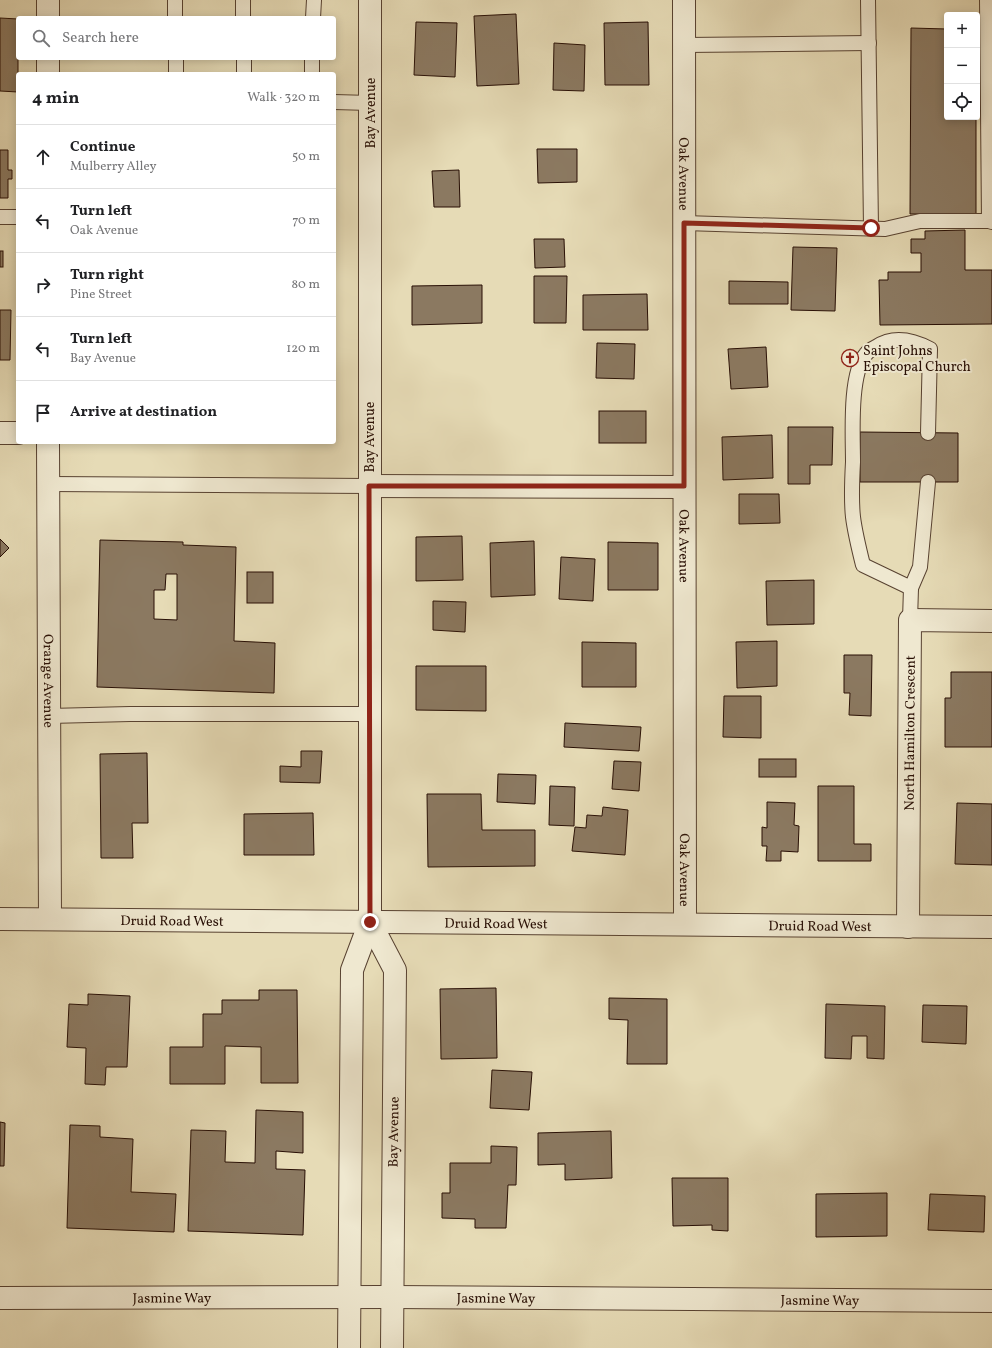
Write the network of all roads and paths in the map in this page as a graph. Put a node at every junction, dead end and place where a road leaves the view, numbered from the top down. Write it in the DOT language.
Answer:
graph roads {
  1 [pos="48,0"];
  2 [pos="175,0"];
  3 [pos="243,0"];
  4 [pos="314,0"];
  5 [pos="370,0"];
  6 [pos="684,0"];
  7 [pos="868,0"];
  8 [pos="987,0"];
  9 [pos="48,16"];
  10 [pos="175,16"];
  11 [pos="243,16"];
  12 [pos="313,16"];
  13 [pos="869,43"];
  14 [pos="684,45"];
  15 [pos="48,60"];
  16 [pos="176,60"];
  17 [pos="244,60"];
  18 [pos="312,60"];
  19 [pos="48,72"];
  20 [pos="176,72"];
  21 [pos="244,72"];
  22 [pos="312,72"];
  23 [pos="336,102"];
  24 [pos="370,103"];
  25 [pos="0,217"];
  26 [pos="16,217"];
  27 [pos="990,221"];
  28 [pos="684,223"];
  29 [pos="871,228"];
  30 [pos="0,433"];
  31 [pos="928,433"];
  32 [pos="16,434"];
  33 [pos="48,444"];
  34 [pos="928,482"];
  35 [pos="48,484"];
  36 [pos="369,486"];
  37 [pos="684,486"];
  38 [pos="911,588"];
  39 [pos="910,620"];
  40 [pos="992,621"];
  41 [pos="369,714"];
  42 [pos="49,716"];
  43 [pos="0,919"];
  44 [pos="50,919"];
  45 [pos="370,922"];
  46 [pos="685,924"];
  47 [pos="908,927"];
  48 [pos="992,928"];
  49 [pos="348,1297"];
  50 [pos="392,1297"];
  51 [pos="0,1298"];
  52 [pos="992,1300"];
  53 [pos="348,1348"];
  54 [pos="392,1348"];
  1 -- 9 [label="street"];
  2 -- 10 [label="lane"];
  3 -- 11 [label="lane"];
  4 -- 12 [label="lane"];
  5 -- 24 [label="street, Bay Avenue"];
  6 -- 14 [label="street, Oak Avenue"];
  7 -- 13 [label="lane"];
  8 -- 27 [label="lane"];
  13 -- 14 [label="lane"];
  13 -- 29 [label="lane"];
  14 -- 28 [label="street, Oak Avenue"];
  15 -- 19 [label="street"];
  16 -- 20 [label="lane"];
  17 -- 21 [label="lane"];
  18 -- 22 [label="lane"];
  23 -- 24 [label="lane"];
  24 -- 36 [label="street, Bay Avenue"];
  25 -- 26 [label="lane"];
  27 -- 29 [label="lane"];
  28 -- 29 [label="lane"];
  28 -- 37 [label="street, Oak Avenue"];
  30 -- 32 [label="street"];
  31 -- 38 [label="lane"];
  33 -- 35 [label="street, Orange Avenue"];
  34 -- 38 [label="lane"];
  35 -- 36 [label="lane"];
  35 -- 42 [label="street, Orange Avenue"];
  36 -- 37 [label="street"];
  36 -- 41 [label="street, Bay Avenue"];
  37 -- 46 [label="street, Oak Avenue"];
  38 -- 39 [label="lane"];
  39 -- 40 [label="street"];
  39 -- 47 [label="street, North Hamilton Crescent"];
  41 -- 42 [label="lane"];
  41 -- 45 [label="street, Bay Avenue"];
  42 -- 44 [label="street, Orange Avenue"];
  43 -- 44 [label="street, Druid Road West"];
  44 -- 45 [label="street, Druid Road West"];
  45 -- 46 [label="street, Druid Road West"];
  45 -- 49 [label="street, Bay Avenue"];
  45 -- 50 [label="street, Bay Avenue"];
  46 -- 47 [label="street, Druid Road West"];
  47 -- 48 [label="street, Druid Road West"];
  49 -- 50 [label="street, Jasmine Way"];
  49 -- 51 [label="street, Jasmine Way"];
  49 -- 53 [label="street, Bay Avenue"];
  50 -- 52 [label="street, Jasmine Way"];
  50 -- 54 [label="street, Bay Avenue"];
}
